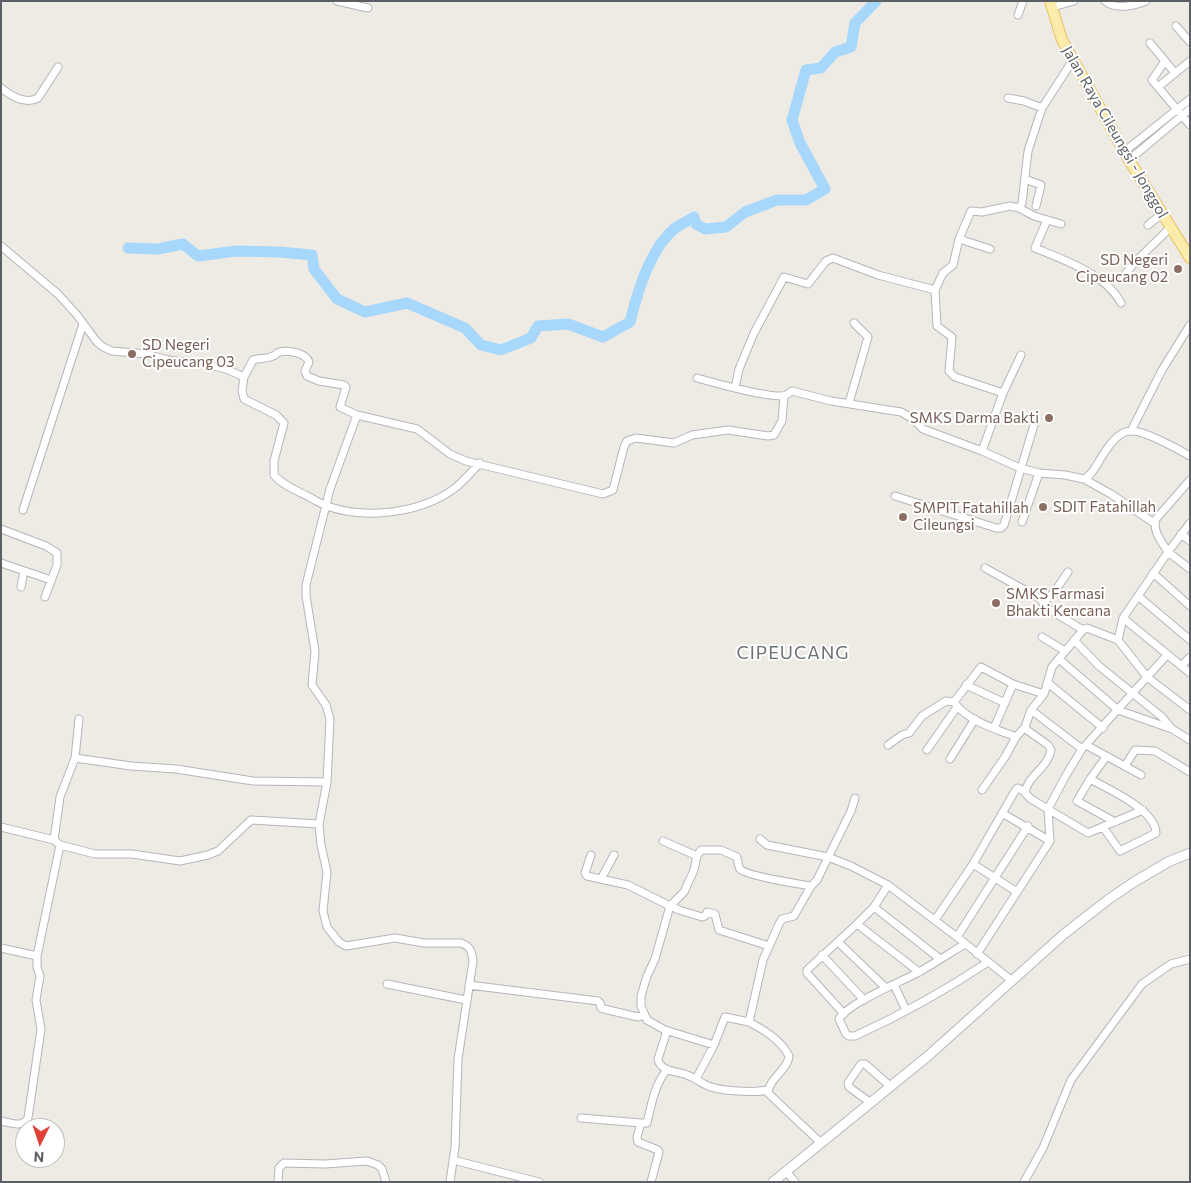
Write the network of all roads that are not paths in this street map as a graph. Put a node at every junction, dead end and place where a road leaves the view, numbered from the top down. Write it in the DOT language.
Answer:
graph roads {
  1 [pos="337,1"];
  2 [pos="1023,1"];
  3 [pos="1074,1"];
  4 [pos="1105,1"];
  5 [pos="1146,1"];
  6 [pos="1051,4"];
  7 [pos="368,8"];
  8 [pos="1018,14"];
  9 [pos="1176,26"];
  10 [pos="1190,42"];
  11 [pos="1150,43"];
  12 [pos="1073,60"];
  13 [pos="1165,61"];
  14 [pos="1190,61"];
  15 [pos="58,67"];
  16 [pos="1175,73"];
  17 [pos="1158,86"];
  18 [pos="1,88"];
  19 [pos="1008,98"];
  20 [pos="1190,99"];
  21 [pos="1042,108"];
  22 [pos="1190,109"];
  23 [pos="1179,112"];
  24 [pos="1190,124"];
  25 [pos="1127,156"];
  26 [pos="1025,179"];
  27 [pos="1036,206"];
  28 [pos="1019,208"];
  29 [pos="1163,213"];
  30 [pos="1047,220"];
  31 [pos="1061,224"];
  32 [pos="1148,225"];
  33 [pos="1170,228"];
  34 [pos="960,239"];
  35 [pos="1,246"];
  36 [pos="990,249"];
  37 [pos="1188,253"];
  38 [pos="1123,277"];
  39 [pos="935,290"];
  40 [pos="1121,304"];
  41 [pos="854,323"];
  42 [pos="83,324"];
  43 [pos="1190,325"];
  44 [pos="1021,355"];
  45 [pos="244,377"];
  46 [pos="697,378"];
  47 [pos="735,388"];
  48 [pos="1003,392"];
  49 [pos="784,396"];
  50 [pos="849,403"];
  51 [pos="357,415"];
  52 [pos="1034,424"];
  53 [pos="1131,430"];
  54 [pos="982,451"];
  55 [pos="1190,456"];
  56 [pos="480,463"];
  57 [pos="1020,468"];
  58 [pos="1039,474"];
  59 [pos="1084,480"];
  60 [pos="1190,480"];
  61 [pos="896,496"];
  62 [pos="325,506"];
  63 [pos="23,510"];
  64 [pos="1022,522"];
  65 [pos="1154,523"];
  66 [pos="1190,523"];
  67 [pos="1,529"];
  68 [pos="1181,534"];
  69 [pos="1190,541"];
  70 [pos="1168,552"];
  71 [pos="1,563"];
  72 [pos="985,568"];
  73 [pos="1190,569"];
  74 [pos="24,571"];
  75 [pos="1068,572"];
  76 [pos="1153,574"];
  77 [pos="51,580"];
  78 [pos="21,588"];
  79 [pos="1138,596"];
  80 [pos="45,597"];
  81 [pos="1043,603"];
  82 [pos="1190,606"];
  83 [pos="1123,618"];
  84 [pos="1083,630"];
  85 [pos="1042,637"];
  86 [pos="1074,640"];
  87 [pos="1118,640"];
  88 [pos="1190,640"];
  89 [pos="1065,651"];
  90 [pos="1167,655"];
  91 [pos="1190,656"];
  92 [pos="1059,658"];
  93 [pos="1180,666"];
  94 [pos="1190,673"];
  95 [pos="1147,677"];
  96 [pos="1048,683"];
  97 [pos="1013,684"];
  98 [pos="966,685"];
  99 [pos="1044,694"];
  100 [pos="1133,694"];
  101 [pos="956,704"];
  102 [pos="1005,704"];
  103 [pos="1031,710"];
  104 [pos="1118,710"];
  105 [pos="1190,710"];
  106 [pos="79,719"];
  107 [pos="974,719"];
  108 [pos="1025,727"];
  109 [pos="994,728"];
  110 [pos="1103,728"];
  111 [pos="1172,728"];
  112 [pos="1016,737"];
  113 [pos="1190,740"];
  114 [pos="888,745"];
  115 [pos="1084,747"];
  116 [pos="927,750"];
  117 [pos="1106,757"];
  118 [pos="75,758"];
  119 [pos="950,759"];
  120 [pos="1125,766"];
  121 [pos="1190,772"];
  122 [pos="1141,775"];
  123 [pos="1090,779"];
  124 [pos="327,782"];
  125 [pos="982,790"];
  126 [pos="1025,792"];
  127 [pos="855,798"];
  128 [pos="1048,809"];
  129 [pos="1143,810"];
  130 [pos="1002,813"];
  131 [pos="1114,822"];
  132 [pos="319,824"];
  133 [pos="1028,826"];
  134 [pos="1,827"];
  135 [pos="1103,827"];
  136 [pos="760,839"];
  137 [pos="663,841"];
  138 [pos="1050,841"];
  139 [pos="57,843"];
  140 [pos="1190,853"];
  141 [pos="592,855"];
  142 [pos="614,855"];
  143 [pos="697,856"];
  144 [pos="828,857"];
  145 [pos="972,864"];
  146 [pos="994,876"];
  147 [pos="601,879"];
  148 [pos="888,885"];
  149 [pos="811,886"];
  150 [pos="1017,892"];
  151 [pos="671,906"];
  152 [pos="874,907"];
  153 [pos="935,920"];
  154 [pos="857,924"];
  155 [pos="957,936"];
  156 [pos="838,942"];
  157 [pos="965,944"];
  158 [pos="769,946"];
  159 [pos="1,948"];
  160 [pos="977,954"];
  161 [pos="822,955"];
  162 [pos="37,956"];
  163 [pos="940,958"];
  164 [pos="1190,959"];
  165 [pos="988,962"];
  166 [pos="919,972"];
  167 [pos="1011,980"];
  168 [pos="387,984"];
  169 [pos="468,985"];
  170 [pos="894,985"];
  171 [pos="886,988"];
  172 [pos="466,1000"];
  173 [pos="864,1000"];
  174 [pos="906,1010"];
  175 [pos="844,1014"];
  176 [pos="644,1015"];
  177 [pos="748,1022"];
  178 [pos="666,1030"];
  179 [pos="714,1045"];
  180 [pos="667,1070"];
  181 [pos="696,1079"];
  182 [pos="890,1086"];
  183 [pos="767,1090"];
  184 [pos="871,1103"];
  185 [pos="581,1118"];
  186 [pos="1,1121"];
  187 [pos="641,1123"];
  188 [pos="821,1143"];
  189 [pos="453,1160"];
  190 [pos="786,1171"];
  191 [pos="278,1182"];
  192 [pos="386,1182"];
  193 [pos="450,1182"];
  194 [pos="539,1182"];
  195 [pos="651,1182"];
  196 [pos="773,1182"];
  197 [pos="794,1182"];
  198 [pos="1024,1182"];
  1 -- 7 [label="street"];
  2 -- 8 [label="street"];
  3 -- 6 [label="street"];
  4 -- 5 [label="street"];
  6 -- 12 [label="main road, Jalan Raya Cileungsi - Jonggol"];
  9 -- 10 [label="street"];
  11 -- 13 [label="street"];
  12 -- 21 [label="street"];
  12 -- 25 [label="main road, Jalan Raya Cileungsi - Jonggol"];
  13 -- 16 [label="street"];
  13 -- 17 [label="street"];
  14 -- 16 [label="street"];
  15 -- 18 [label="street"];
  16 -- 17 [label="street"];
  17 -- 23 [label="street"];
  19 -- 21 [label="street"];
  20 -- 23 [label="street"];
  21 -- 26 [label="street"];
  22 -- 23 [label="street"];
  23 -- 24 [label="street"];
  23 -- 25 [label="street"];
  25 -- 29 [label="main road, Jalan Raya Cileungsi - Jonggol"];
  26 -- 27 [label="street"];
  26 -- 28 [label="street"];
  28 -- 30 [label="street"];
  28 -- 34 [label="street"];
  29 -- 32 [label="street"];
  29 -- 33 [label="main road, Jalan Raya Cileungsi - Jonggol"];
  30 -- 31 [label="street"];
  30 -- 40 [label="street"];
  33 -- 37 [label="main road, Jalan Raya Cileungsi - Jonggol"];
  33 -- 38 [label="street"];
  34 -- 36 [label="street"];
  34 -- 39 [label="street"];
  35 -- 42 [label="street"];
  39 -- 47 [label="street"];
  39 -- 48 [label="street"];
  41 -- 50 [label="street"];
  42 -- 45 [label="street"];
  42 -- 63 [label="street"];
  43 -- 53 [label="street"];
  44 -- 48 [label="street"];
  45 -- 51 [label="street"];
  45 -- 62 [label="street"];
  46 -- 47 [label="street"];
  47 -- 49 [label="street"];
  48 -- 54 [label="street"];
  49 -- 50 [label="street"];
  49 -- 56 [label="street"];
  50 -- 54 [label="street"];
  51 -- 56 [label="street"];
  51 -- 62 [label="street"];
  52 -- 57 [label="street"];
  53 -- 55 [label="street"];
  53 -- 59 [label="street"];
  54 -- 57 [label="street"];
  56 -- 62 [label="street"];
  57 -- 58 [label="street"];
  57 -- 61 [label="street"];
  58 -- 59 [label="street"];
  58 -- 64 [label="street"];
  59 -- 65 [label="street"];
  60 -- 65 [label="street"];
  62 -- 124 [label="street"];
  65 -- 70 [label="street"];
  66 -- 68 [label="street"];
  67 -- 77 [label="street"];
  68 -- 69 [label="street"];
  68 -- 70 [label="street"];
  70 -- 73 [label="street"];
  70 -- 76 [label="street"];
  71 -- 74 [label="street"];
  72 -- 81 [label="street"];
  74 -- 77 [label="street"];
  74 -- 78 [label="street"];
  75 -- 81 [label="street"];
  76 -- 79 [label="street"];
  76 -- 82 [label="street"];
  77 -- 80 [label="street"];
  79 -- 83 [label="street"];
  79 -- 88 [label="street"];
  81 -- 84 [label="street"];
  83 -- 87 [label="street"];
  83 -- 90 [label="street"];
  84 -- 86 [label="street"];
  84 -- 87 [label="street"];
  85 -- 89 [label="street"];
  86 -- 89 [label="street"];
  86 -- 100 [label="street"];
  87 -- 95 [label="street"];
  89 -- 92 [label="street"];
  90 -- 93 [label="street"];
  90 -- 95 [label="street"];
  91 -- 93 [label="street"];
  92 -- 96 [label="street"];
  92 -- 104 [label="street"];
  93 -- 94 [label="street"];
  95 -- 100 [label="street"];
  95 -- 105 [label="street"];
  96 -- 99 [label="street"];
  96 -- 110 [label="street"];
  97 -- 98 [label="street"];
  97 -- 99 [label="street"];
  97 -- 102 [label="street"];
  98 -- 101 [label="street"];
  98 -- 102 [label="street"];
  99 -- 103 [label="street"];
  100 -- 104 [label="street"];
  100 -- 111 [label="street"];
  101 -- 107 [label="street"];
  101 -- 114 [label="street"];
  101 -- 116 [label="street"];
  102 -- 109 [label="street"];
  103 -- 108 [label="street"];
  103 -- 115 [label="street"];
  104 -- 110 [label="street"];
  104 -- 111 [label="street"];
  106 -- 118 [label="street"];
  107 -- 109 [label="street"];
  107 -- 119 [label="street"];
  108 -- 112 [label="street"];
  108 -- 126 [label="street"];
  109 -- 112 [label="street"];
  110 -- 115 [label="street"];
  111 -- 113 [label="street"];
  112 -- 125 [label="street"];
  115 -- 117 [label="street"];
  115 -- 128 [label="street"];
  117 -- 120 [label="street"];
  117 -- 123 [label="street"];
  118 -- 124 [label="street"];
  118 -- 139 [label="street"];
  120 -- 121 [label="street"];
  120 -- 122 [label="street"];
  123 -- 129 [label="street"];
  123 -- 131 [label="street"];
  124 -- 132 [label="street"];
  126 -- 128 [label="street"];
  126 -- 130 [label="street"];
  127 -- 144 [label="street"];
  128 -- 135 [label="street"];
  128 -- 138 [label="street"];
  129 -- 131 [label="street"];
  129 -- 135 [label="street"];
  130 -- 133 [label="street"];
  130 -- 145 [label="street"];
  131 -- 135 [label="street"];
  132 -- 139 [label="street"];
  132 -- 169 [label="street"];
  133 -- 138 [label="street"];
  133 -- 146 [label="street"];
  134 -- 139 [label="street"];
  136 -- 144 [label="street"];
  137 -- 143 [label="street"];
  138 -- 150 [label="street"];
  139 -- 162 [label="street"];
  140 -- 167 [label="street"];
  141 -- 147 [label="street"];
  142 -- 147 [label="street"];
  143 -- 149 [label="street"];
  143 -- 151 [label="street"];
  144 -- 148 [label="street"];
  144 -- 149 [label="street"];
  145 -- 146 [label="street"];
  145 -- 153 [label="street"];
  146 -- 150 [label="street"];
  146 -- 155 [label="street"];
  147 -- 151 [label="street"];
  148 -- 152 [label="street"];
  148 -- 153 [label="street"];
  149 -- 158 [label="street"];
  150 -- 160 [label="street"];
  151 -- 158 [label="street"];
  151 -- 176 [label="street"];
  152 -- 154 [label="street"];
  152 -- 163 [label="street"];
  153 -- 155 [label="street"];
  154 -- 156 [label="street"];
  154 -- 166 [label="street"];
  155 -- 157 [label="street"];
  156 -- 161 [label="street"];
  156 -- 171 [label="street"];
  157 -- 160 [label="street"];
  157 -- 163 [label="street"];
  158 -- 177 [label="street"];
  159 -- 162 [label="street"];
  160 -- 165 [label="street"];
  161 -- 173 [label="street"];
  161 -- 175 [label="street"];
  162 -- 186 [label="street"];
  163 -- 166 [label="street"];
  164 -- 198 [label="street"];
  165 -- 167 [label="street"];
  165 -- 174 [label="street"];
  166 -- 170 [label="street"];
  167 -- 182 [label="street"];
  168 -- 172 [label="street"];
  169 -- 172 [label="street"];
  169 -- 176 [label="street"];
  170 -- 171 [label="street"];
  170 -- 174 [label="street"];
  171 -- 173 [label="street"];
  172 -- 189 [label="street"];
  173 -- 175 [label="street"];
  174 -- 175 [label="street"];
  176 -- 178 [label="street"];
  177 -- 179 [label="street"];
  177 -- 183 [label="street"];
  178 -- 179 [label="street"];
  178 -- 180 [label="street"];
  179 -- 181 [label="street"];
  180 -- 181 [label="street"];
  180 -- 187 [label="street"];
  181 -- 183 [label="street"];
  182 -- 184 [label="street"];
  182 -- 184 [label="street"];
  183 -- 188 [label="street"];
  184 -- 188 [label="street"];
  185 -- 187 [label="street"];
  187 -- 195 [label="street"];
  188 -- 190 [label="street"];
  189 -- 193 [label="street"];
  189 -- 194 [label="street"];
  190 -- 196 [label="street"];
  190 -- 197 [label="street"];
  191 -- 192 [label="street"];
}
